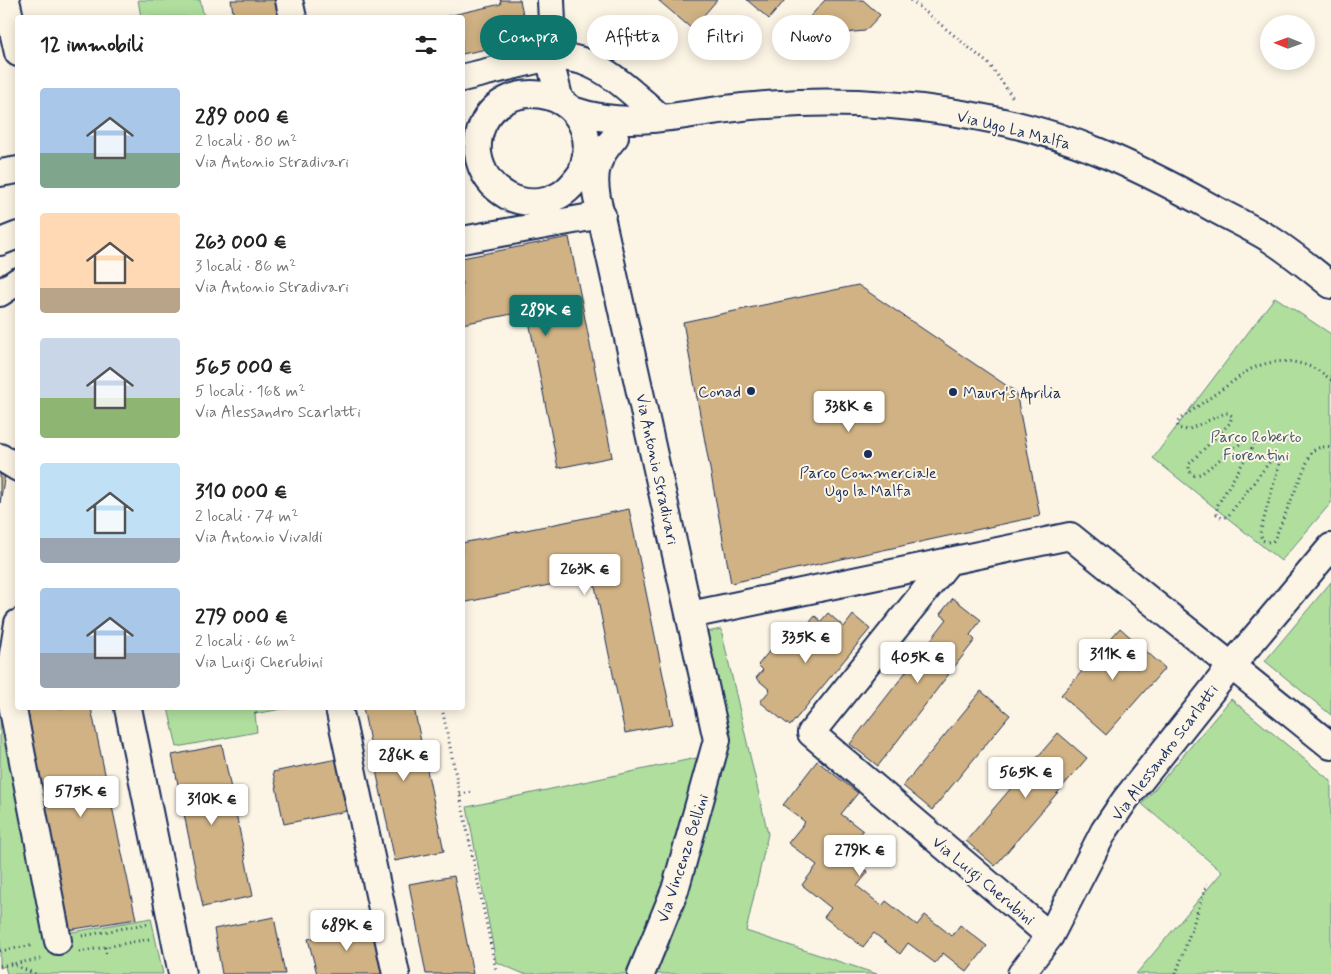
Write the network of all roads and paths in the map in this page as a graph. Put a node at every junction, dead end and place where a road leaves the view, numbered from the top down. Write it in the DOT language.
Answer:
graph roads {
  1 [pos="6,0"];
  2 [pos="289,0"];
  3 [pos="551,0"];
  4 [pos="911,0"];
  5 [pos="292,15"];
  6 [pos="552,15"];
  7 [pos="15,40"];
  8 [pos="577,59"];
  9 [pos="537,60"];
  10 [pos="550,60"];
  11 [pos="465,77"];
  12 [pos="566,105"];
  13 [pos="652,119"];
  14 [pos="1037,131"];
  15 [pos="471,133"];
  16 [pos="615,137"];
  17 [pos="15,170"];
  18 [pos="0,173"];
  19 [pos="578,176"];
  20 [pos="473,177"];
  21 [pos="599,207"];
  22 [pos="15,236"];
  23 [pos="465,239"];
  24 [pos="0,242"];
  25 [pos="15,283"];
  26 [pos="1331,285"];
  27 [pos="0,293"];
  28 [pos="1331,380"];
  29 [pos="1331,448"];
  30 [pos="0,457"];
  31 [pos="15,466"];
  32 [pos="1331,547"];
  33 [pos="949,561"];
  34 [pos="690,615"];
  35 [pos="15,641"];
  36 [pos="1232,665"];
  37 [pos="128,710"];
  38 [pos="255,710"];
  39 [pos="339,710"];
  40 [pos="442,710"];
  41 [pos="257,717"];
  42 [pos="717,740"];
  43 [pos="1331,746"];
  44 [pos="473,792"];
  45 [pos="460,794"];
  46 [pos="1207,884"];
  47 [pos="1050,936"];
  48 [pos="58,940"];
  49 [pos="105,947"];
  50 [pos="106,956"];
  51 [pos="11,964"];
  52 [pos="496,970"];
  53 [pos="36,974"];
  54 [pos="182,974"];
  55 [pos="396,974"];
  56 [pos="641,974"];
  57 [pos="1021,974"];
  58 [pos="1176,974"];
  1 -- 7 [label="street"];
  2 -- 5 [label="street"];
  3 -- 6 [label="street"];
  4 -- 14 [label="path"];
  8 -- 13 [label="street"];
  9 -- 11 [label="street"];
  10 -- 12 [label="street"];
  12 -- 13 [label="street, Via Ugo La Malfa"];
  12 -- 15 [label="street, Via Ugo La Malfa"];
  12 -- 19 [label="street"];
  13 -- 14 [label="street, Via Ugo La Malfa"];
  13 -- 16 [label="street, Via Ugo La Malfa"];
  14 -- 26 [label="street, Via Ugo La Malfa"];
  15 -- 20 [label="street, Via Ugo La Malfa"];
  16 -- 19 [label="street, Via Ugo La Malfa"];
  16 -- 21 [label="street, Via Antonio Stradivari"];
  17 -- 18 [label="street"];
  19 -- 20 [label="street, Via Ugo La Malfa"];
  19 -- 21 [label="street"];
  21 -- 23 [label="street"];
  21 -- 34 [label="street, Via Antonio Stradivari"];
  22 -- 24 [label="street"];
  25 -- 27 [label="street"];
  28 -- 29 [label="path"];
  30 -- 31 [label="street"];
  32 -- 36 [label="street, Via Alessandro Scarlatti"];
  33 -- 34 [label="street"];
  33 -- 36 [label="street"];
  33 -- 47 [label="street, Via Luigi Cherubini"];
  34 -- 42 [label="street, Via Antonio Stradivari"];
  35 -- 48 [label="street"];
  36 -- 43 [label="street"];
  36 -- 47 [label="street, Via Alessandro Scarlatti"];
  37 -- 54 [label="street"];
  38 -- 41 [label="path"];
  39 -- 55 [label="street"];
  40 -- 45 [label="path"];
  42 -- 56 [label="street, Via Vincenzo Bellini"];
  44 -- 45 [label="path"];
  45 -- 52 [label="path"];
  46 -- 58 [label="path"];
  47 -- 57 [label="street, Via Alessandro Scarlatti"];
  49 -- 50 [label="path"];
  51 -- 53 [label="path"];
}
